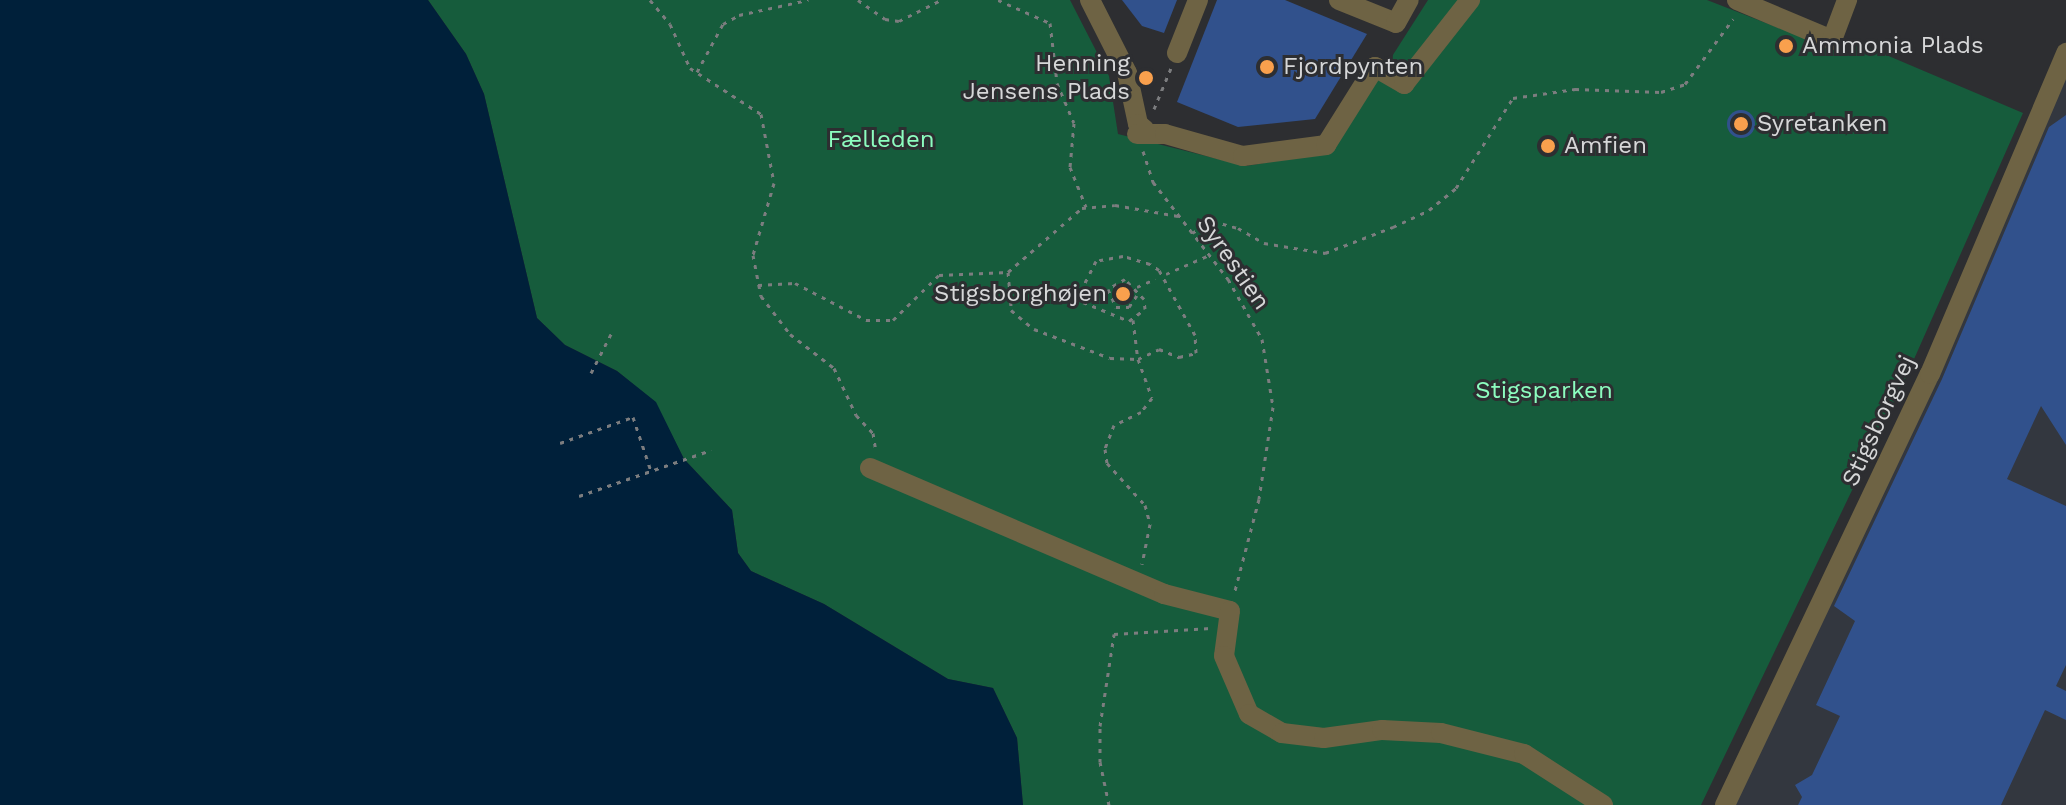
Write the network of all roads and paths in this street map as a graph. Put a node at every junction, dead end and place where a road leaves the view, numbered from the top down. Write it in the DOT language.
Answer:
graph roads {
  1 [pos="650,0"];
  2 [pos="808,0"];
  3 [pos="858,0"];
  4 [pos="941,0"];
  5 [pos="998,0"];
  6 [pos="1090,0"];
  7 [pos="1198,0"];
  8 [pos="1339,0"];
  9 [pos="1409,0"];
  10 [pos="1470,0"];
  11 [pos="1847,0"];
  12 [pos="1741,2"];
  13 [pos="1177,53"];
  14 [pos="2066,53"];
  15 [pos="697,72"];
  16 [pos="1141,132"];
  17 [pos="1086,207"];
  18 [pos="1178,216"];
  19 [pos="1192,233"];
  20 [pos="1209,255"];
  21 [pos="1008,272"];
  22 [pos="1166,274"];
  23 [pos="1155,279"];
  24 [pos="758,285"];
  25 [pos="1135,288"];
  26 [pos="1137,295"];
  27 [pos="1133,320"];
  28 [pos="611,334"];
  29 [pos="1138,359"];
  30 [pos="591,373"];
  31 [pos="560,443"];
  32 [pos="711,450"];
  33 [pos="870,468"];
  34 [pos="651,471"];
  35 [pos="579,496"];
  36 [pos="1136,582"];
  37 [pos="1229,619"];
  38 [pos="1109,805"];
  39 [pos="1603,805"];
  40 [pos="1725,805"];
  1 -- 15 [label="path"];
  2 -- 15 [label="path"];
  3 -- 4 [label="path"];
  5 -- 17 [label="path"];
  6 -- 16 [label="street"];
  7 -- 13 [label="street"];
  8 -- 9 [label="street"];
  10 -- 16 [label="street"];
  11 -- 12 [label="street"];
  12 -- 19 [label="path"];
  13 -- 16 [label="path"];
  14 -- 40 [label="street, Stigsborgvej"];
  15 -- 24 [label="path"];
  16 -- 18 [label="path, Syrestien"];
  17 -- 18 [label="path"];
  17 -- 21 [label="path"];
  18 -- 19 [label="path, Syrestien"];
  19 -- 20 [label="path, Syrestien"];
  20 -- 22 [label="path"];
  20 -- 37 [label="path, Syrestien"];
  21 -- 24 [label="path"];
  21 -- 29 [label="path"];
  23 -- 25 [label="path"];
  24 -- 33 [label="path"];
  25 -- 26 [label="path"];
  25 -- 26 [label="path"];
  26 -- 27 [label="path"];
  27 -- 29 [label="path"];
  27 -- 29 [label="path"];
  28 -- 30 [label="path"];
  29 -- 36 [label="path"];
  31 -- 34 [label="path"];
  32 -- 34 [label="path"];
  33 -- 36 [label="street"];
  34 -- 35 [label="path"];
  36 -- 37 [label="street"];
  37 -- 38 [label="path"];
  37 -- 39 [label="street"];
}
